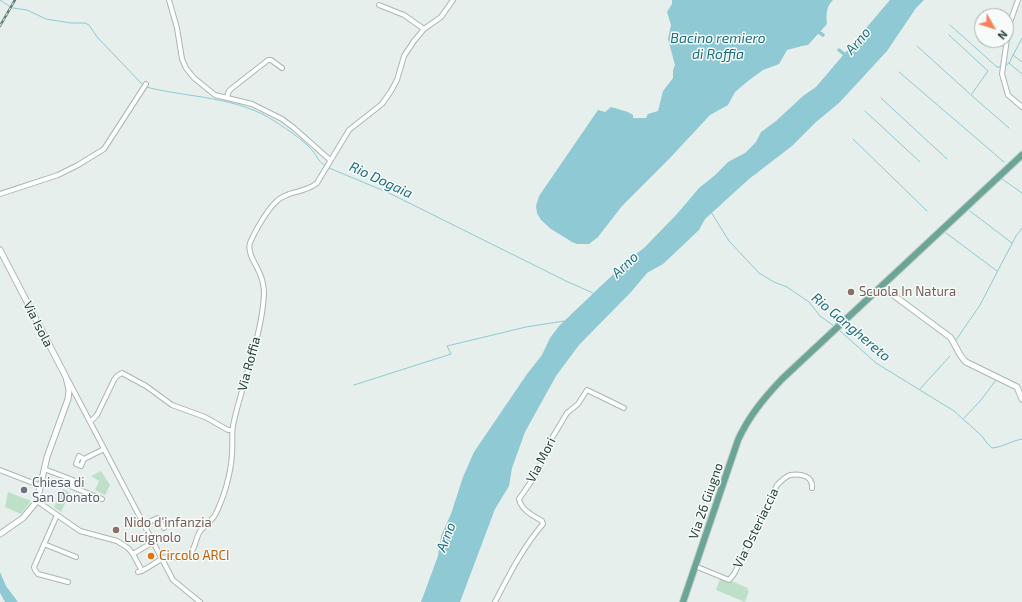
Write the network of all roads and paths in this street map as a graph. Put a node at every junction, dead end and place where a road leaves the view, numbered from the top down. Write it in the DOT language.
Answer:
graph roads {
  1 [pos="169,0"];
  2 [pos="453,0"];
  3 [pos="1018,0"];
  4 [pos="379,5"];
  5 [pos="424,29"];
  6 [pos="282,68"];
  7 [pos="146,84"];
  8 [pos="227,97"];
  9 [pos="1022,107"];
  10 [pos="1022,155"];
  11 [pos="329,162"];
  12 [pos="0,194"];
  13 [pos="0,251"];
  14 [pos="881,286"];
  15 [pos="66,377"];
  16 [pos="1020,390"];
  17 [pos="68,397"];
  18 [pos="77,397"];
  19 [pos="1022,399"];
  20 [pos="79,403"];
  21 [pos="624,408"];
  22 [pos="90,422"];
  23 [pos="232,430"];
  24 [pos="104,448"];
  25 [pos="84,458"];
  26 [pos="44,469"];
  27 [pos="0,470"];
  28 [pos="41,486"];
  29 [pos="812,488"];
  30 [pos="102,499"];
  31 [pos="37,501"];
  32 [pos="57,515"];
  33 [pos="144,524"];
  34 [pos="164,528"];
  35 [pos="0,534"];
  36 [pos="153,542"];
  37 [pos="44,544"];
  38 [pos="133,554"];
  39 [pos="76,557"];
  40 [pos="161,559"];
  41 [pos="695,566"];
  42 [pos="68,582"];
  43 [pos="200,602"];
  44 [pos="495,602"];
  45 [pos="683,602"];
  1 -- 8 [label="street"];
  2 -- 5 [label="street, Via Roffia"];
  3 -- 9 [label="street"];
  4 -- 5 [label="street"];
  5 -- 11 [label="street, Via Roffia"];
  6 -- 8 [label="street"];
  7 -- 12 [label="street"];
  8 -- 11 [label="street"];
  10 -- 14 [label="main road, Via 26 Giugno"];
  11 -- 23 [label="street, Via Roffia"];
  13 -- 15 [label="street, Via Isola"];
  14 -- 16 [label="street"];
  14 -- 41 [label="main road, Via 26 Giugno"];
  15 -- 17 [label="street"];
  15 -- 18 [label="street, Via Isola"];
  16 -- 19 [label="street"];
  17 -- 18 [label="street"];
  17 -- 20 [label="street"];
  17 -- 26 [label="street"];
  18 -- 20 [label="street, Via Isola"];
  20 -- 22 [label="street, Via Isola"];
  21 -- 44 [label="street, Via Mori"];
  22 -- 23 [label="street"];
  22 -- 24 [label="street, Via Isola"];
  23 -- 40 [label="street, Via Roffia"];
  24 -- 25 [label="street"];
  24 -- 33 [label="street, Via Isola"];
  26 -- 28 [label="street"];
  26 -- 30 [label="street"];
  27 -- 28 [label="street"];
  28 -- 31 [label="street"];
  29 -- 41 [label="street, Via Osteriaccia"];
  31 -- 32 [label="street"];
  31 -- 35 [label="street"];
  32 -- 37 [label="street"];
  32 -- 38 [label="street"];
  33 -- 34 [label="street"];
  33 -- 36 [label="street, Via Isola"];
  36 -- 38 [label="street"];
  36 -- 40 [label="street, Via Isola"];
  37 -- 39 [label="street"];
  37 -- 42 [label="street"];
  38 -- 40 [label="street"];
  40 -- 43 [label="street, Via Isola"];
  41 -- 45 [label="main road, Via 26 Giugno"];
}
